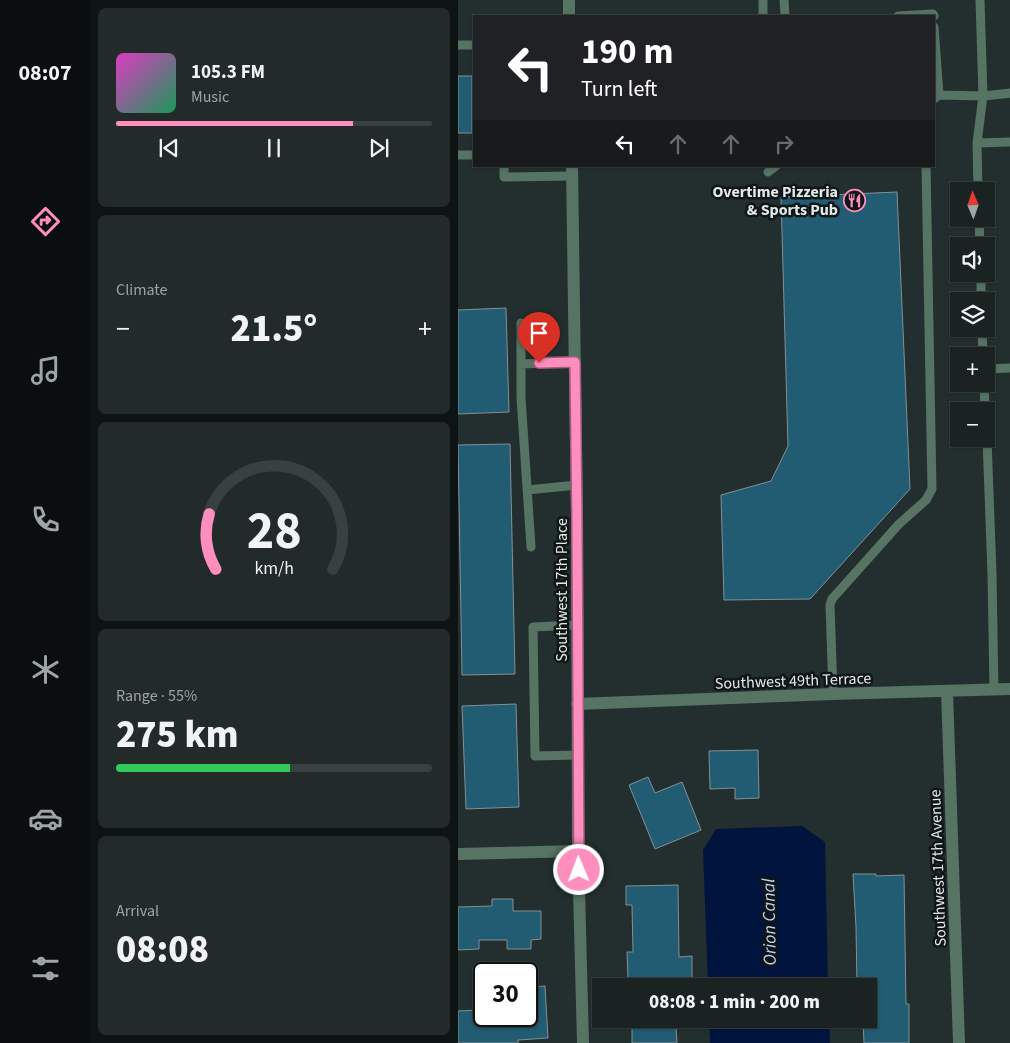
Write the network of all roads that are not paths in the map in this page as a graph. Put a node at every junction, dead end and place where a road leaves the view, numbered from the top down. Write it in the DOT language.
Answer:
graph roads {
  1 [pos="569,0"];
  2 [pos="763,0"];
  3 [pos="784,0"];
  4 [pos="980,0"];
  5 [pos="569,15"];
  6 [pos="763,15"];
  7 [pos="787,15"];
  8 [pos="916,15"];
  9 [pos="934,15"];
  10 [pos="458,45"];
  11 [pos="473,45"];
  12 [pos="935,62"];
  13 [pos="1010,93"];
  14 [pos="983,96"];
  15 [pos="936,97"];
  16 [pos="1010,142"];
  17 [pos="976,143"];
  18 [pos="458,155"];
  19 [pos="473,155"];
  20 [pos="504,167"];
  21 [pos="775,167"];
  22 [pos="926,167"];
  23 [pos="572,171"];
  24 [pos="768,172"];
  25 [pos="978,182"];
  26 [pos="521,323"];
  27 [pos="575,362"];
  28 [pos="521,364"];
  29 [pos="1010,368"];
  30 [pos="995,369"];
  31 [pos="987,447"];
  32 [pos="577,485"];
  33 [pos="527,490"];
  34 [pos="531,547"];
  35 [pos="577,625"];
  36 [pos="1010,689"];
  37 [pos="994,690"];
  38 [pos="948,692"];
  39 [pos="833,694"];
  40 [pos="577,704"];
  41 [pos="578,755"];
  42 [pos="578,851"];
  43 [pos="458,854"];
  44 [pos="583,1043"];
  45 [pos="959,1043"];
  1 -- 5 [label="street"];
  2 -- 6 [label="lane"];
  3 -- 7 [label="lane"];
  4 -- 14 [label="lane"];
  8 -- 9 [label="lane"];
  10 -- 11 [label="lane"];
  12 -- 15 [label="lane"];
  13 -- 14 [label="lane"];
  14 -- 15 [label="lane"];
  14 -- 17 [label="lane"];
  16 -- 17 [label="lane"];
  17 -- 25 [label="lane"];
  18 -- 19 [label="lane"];
  20 -- 23 [label="lane"];
  21 -- 24 [label="lane"];
  22 -- 39 [label="lane"];
  23 -- 27 [label="street, Southwest 17th Place"];
  26 -- 28 [label="lane"];
  27 -- 28 [label="lane"];
  27 -- 32 [label="street, Southwest 17th Place"];
  28 -- 33 [label="lane"];
  29 -- 30 [label="lane"];
  31 -- 37 [label="lane"];
  32 -- 33 [label="lane"];
  32 -- 35 [label="street, Southwest 17th Place"];
  33 -- 34 [label="lane"];
  35 -- 40 [label="street, Southwest 17th Place"];
  35 -- 41 [label="lane"];
  36 -- 37 [label="street, Southwest 49th Terrace"];
  37 -- 38 [label="street, Southwest 49th Terrace"];
  38 -- 39 [label="street, Southwest 49th Terrace"];
  38 -- 45 [label="street, Southwest 17th Avenue"];
  39 -- 40 [label="street, Southwest 49th Terrace"];
  40 -- 41 [label="street, Southwest 17th Place"];
  41 -- 42 [label="street, Southwest 17th Place"];
  42 -- 43 [label="street"];
  42 -- 44 [label="street, Southwest 17th Place"];
}
